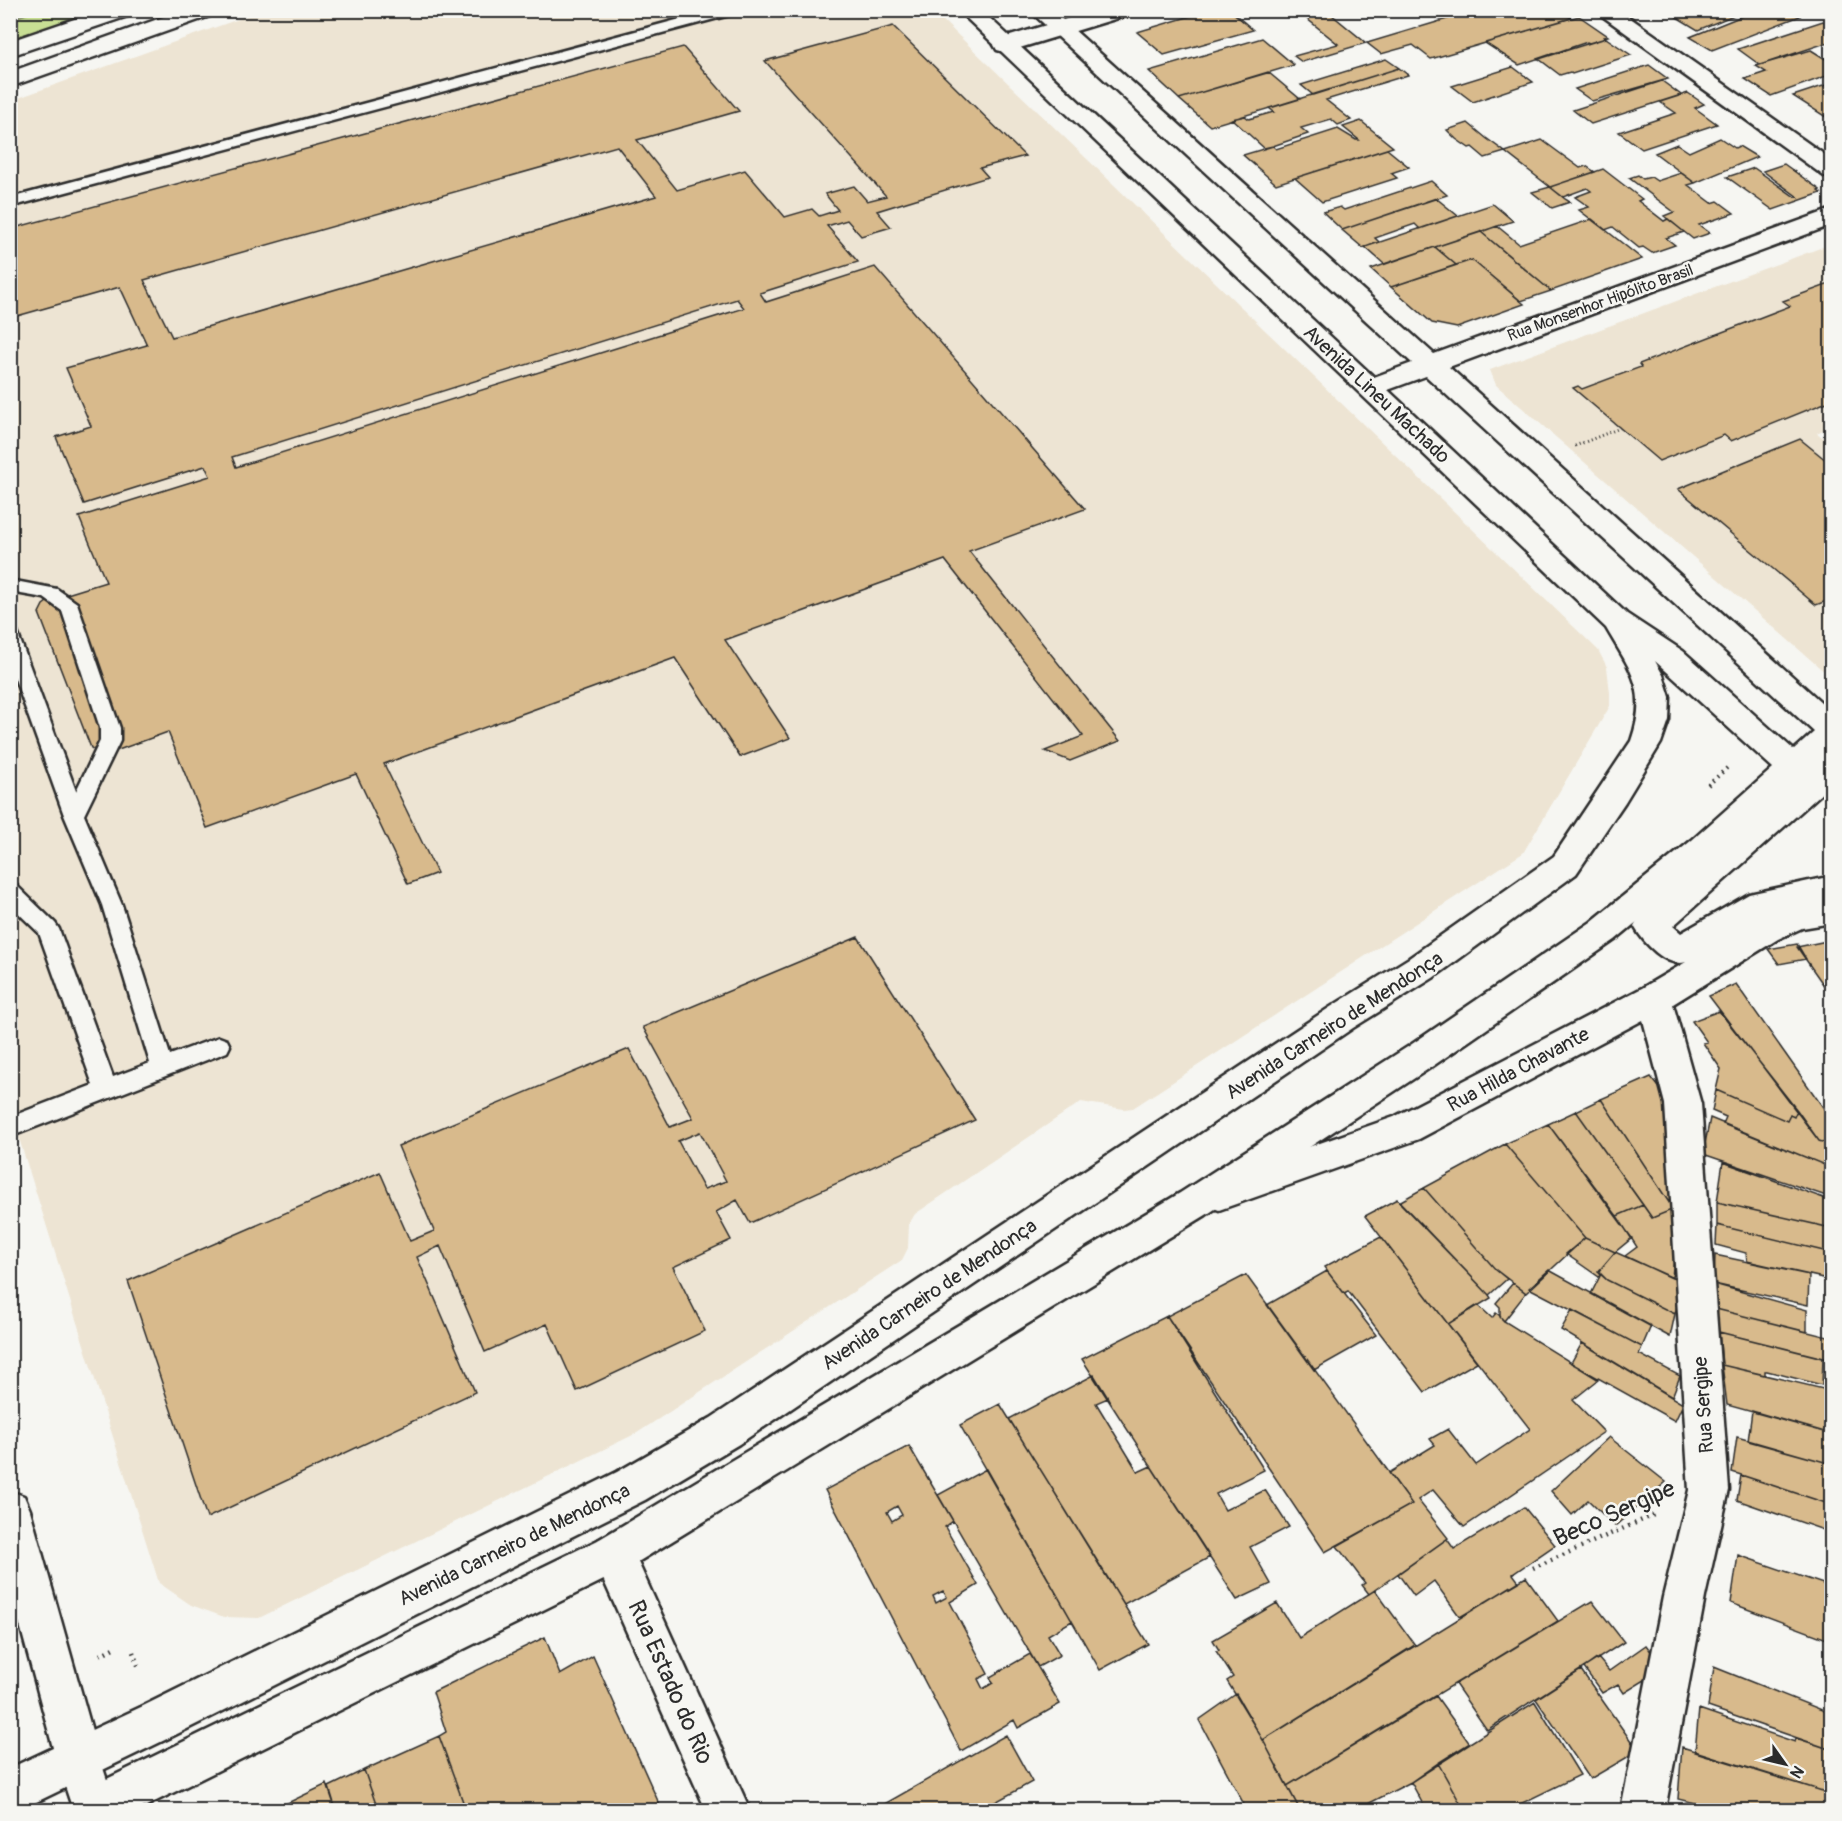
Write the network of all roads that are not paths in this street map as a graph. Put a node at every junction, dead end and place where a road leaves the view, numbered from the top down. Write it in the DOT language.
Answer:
graph roads {
  1 [pos="15,10"];
  2 [pos="123,10"];
  3 [pos="205,10"];
  4 [pos="732,10"];
  5 [pos="968,10"];
  6 [pos="1039,10"];
  7 [pos="1120,10"];
  8 [pos="1604,10"];
  9 [pos="10,13"];
  10 [pos="1058,28"];
  11 [pos="1005,45"];
  12 [pos="10,49"];
  13 [pos="10,80"];
  14 [pos="1099,98"];
  15 [pos="1832,171"];
  16 [pos="10,203"];
  17 [pos="1832,216"];
  18 [pos="1429,366"];
  19 [pos="1369,388"];
  20 [pos="10,586"];
  21 [pos="1617,621"];
  22 [pos="10,637"];
  23 [pos="1832,732"];
  24 [pos="1832,766"];
  25 [pos="1793,768"];
  26 [pos="74,815"];
  27 [pos="1832,889"];
  28 [pos="10,892"];
  29 [pos="1832,910"];
  30 [pos="1654,998"];
  31 [pos="219,1046"];
  32 [pos="163,1068"];
  33 [pos="106,1090"];
  34 [pos="10,1127"];
  35 [pos="1193,1204"];
  36 [pos="10,1510"];
  37 [pos="613,1554"];
  38 [pos="78,1759"];
  39 [pos="10,1791"];
  40 [pos="93,1810"];
  41 [pos="728,1810"];
  42 [pos="1643,1810"];
  1 -- 9 [label="lane"];
  2 -- 12 [label="street"];
  3 -- 13 [label="street"];
  4 -- 16 [label="lane"];
  5 -- 11 [label="street, Avenida Lineu Machado"];
  6 -- 10 [label="street, Avenida Lineu Machado"];
  7 -- 10 [label="street"];
  8 -- 15 [label="street"];
  10 -- 11 [label="street"];
  10 -- 14 [label="street, Avenida Lineu Machado"];
  11 -- 14 [label="street, Avenida Lineu Machado"];
  14 -- 18 [label="street, Avenida Lineu Machado"];
  14 -- 19 [label="street, Avenida Lineu Machado"];
  17 -- 18 [label="street, Rua Monsenhor Hipólito Brasil"];
  18 -- 19 [label="street, Rua Monsenhor Hipólito Brasil"];
  18 -- 23 [label="street, Avenida Lineu Machado"];
  19 -- 21 [label="street, Avenida Lineu Machado"];
  20 -- 26 [label="lane"];
  21 -- 25 [label="street, Avenida Lineu Machado"];
  21 -- 38 [label="street, Avenida Carneiro de Mendonça"];
  22 -- 26 [label="lane"];
  23 -- 25 [label="street"];
  24 -- 27 [label="street"];
  25 -- 35 [label="street"];
  26 -- 32 [label="lane"];
  28 -- 33 [label="lane"];
  29 -- 30 [label="street, Rua Hilda Chavante"];
  30 -- 35 [label="street, Rua Hilda Chavante"];
  30 -- 42 [label="street, Rua Sergipe"];
  31 -- 32 [label="lane"];
  32 -- 33 [label="lane"];
  33 -- 34 [label="lane"];
  35 -- 37 [label="street"];
  36 -- 38 [label="street"];
  37 -- 40 [label="street"];
  37 -- 41 [label="street, Rua Estado do Rio"];
  38 -- 39 [label="street, Avenida Carneiro de Mendonça"];
  38 -- 40 [label="street"];
}
